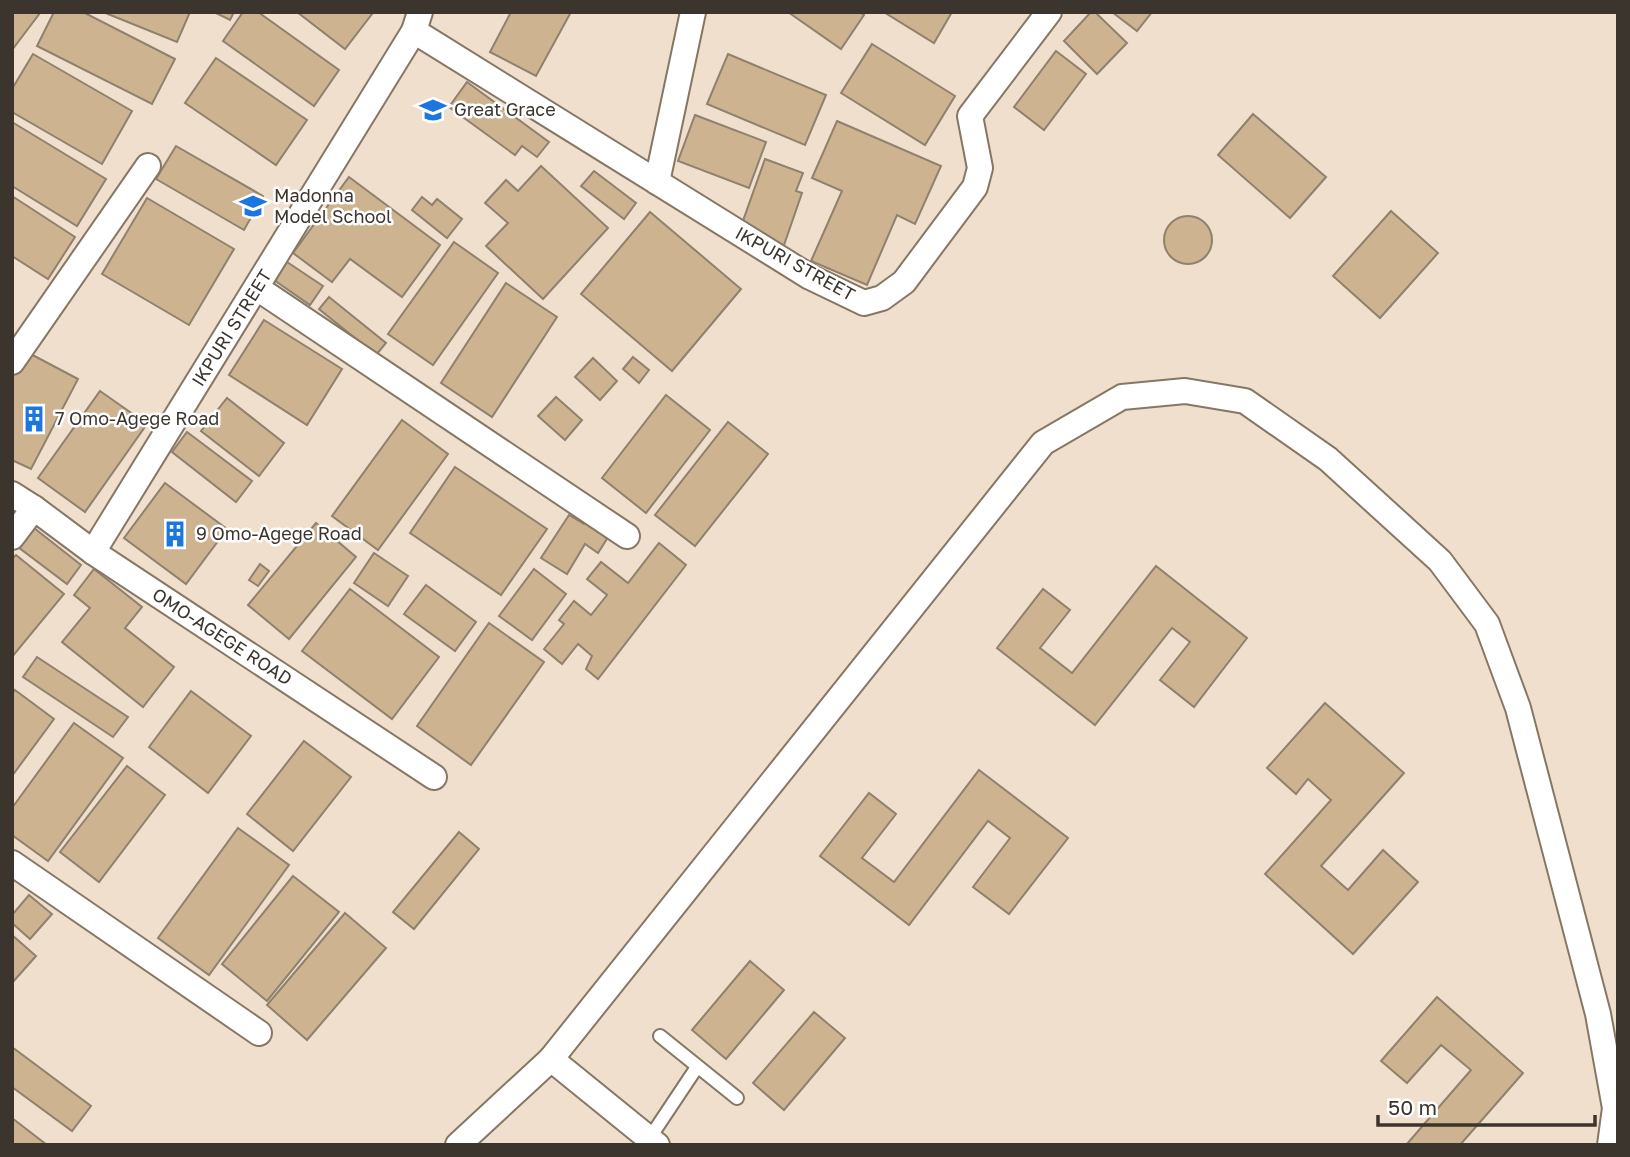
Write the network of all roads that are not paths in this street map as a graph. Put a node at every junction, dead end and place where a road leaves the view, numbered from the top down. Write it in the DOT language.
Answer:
graph roads {
  1 [pos="693,12"];
  2 [pos="1049,12"];
  3 [pos="417,22"];
  4 [pos="148,166"];
  5 [pos="657,183"];
  6 [pos="257,288"];
  7 [pos="12,362"];
  8 [pos="12,494"];
  9 [pos="34,508"];
  10 [pos="628,536"];
  11 [pos="12,537"];
  12 [pos="93,552"];
  13 [pos="434,776"];
  14 [pos="12,863"];
  15 [pos="259,1033"];
  16 [pos="660,1036"];
  17 [pos="551,1059"];
  18 [pos="697,1067"];
  19 [pos="737,1098"];
  20 [pos="651,1143"];
  21 [pos="458,1145"];
  22 [pos="1610,1145"];
  1 -- 5 [label="street"];
  2 -- 5 [label="street, IKPURI STREET"];
  3 -- 5 [label="street, IKPURI STREET"];
  3 -- 6 [label="street, IKPURI STREET"];
  4 -- 7 [label="street"];
  6 -- 10 [label="street"];
  6 -- 12 [label="street, IKPURI STREET"];
  8 -- 9 [label="street, OMO-AGEGE ROAD"];
  9 -- 11 [label="street"];
  9 -- 12 [label="street, OMO-AGEGE ROAD"];
  12 -- 13 [label="street, OMO-AGEGE ROAD"];
  14 -- 15 [label="street"];
  16 -- 18 [label="lane"];
  17 -- 20 [label="street"];
  17 -- 21 [label="street"];
  17 -- 22 [label="street"];
  18 -- 19 [label="lane"];
  18 -- 20 [label="lane"];
}
